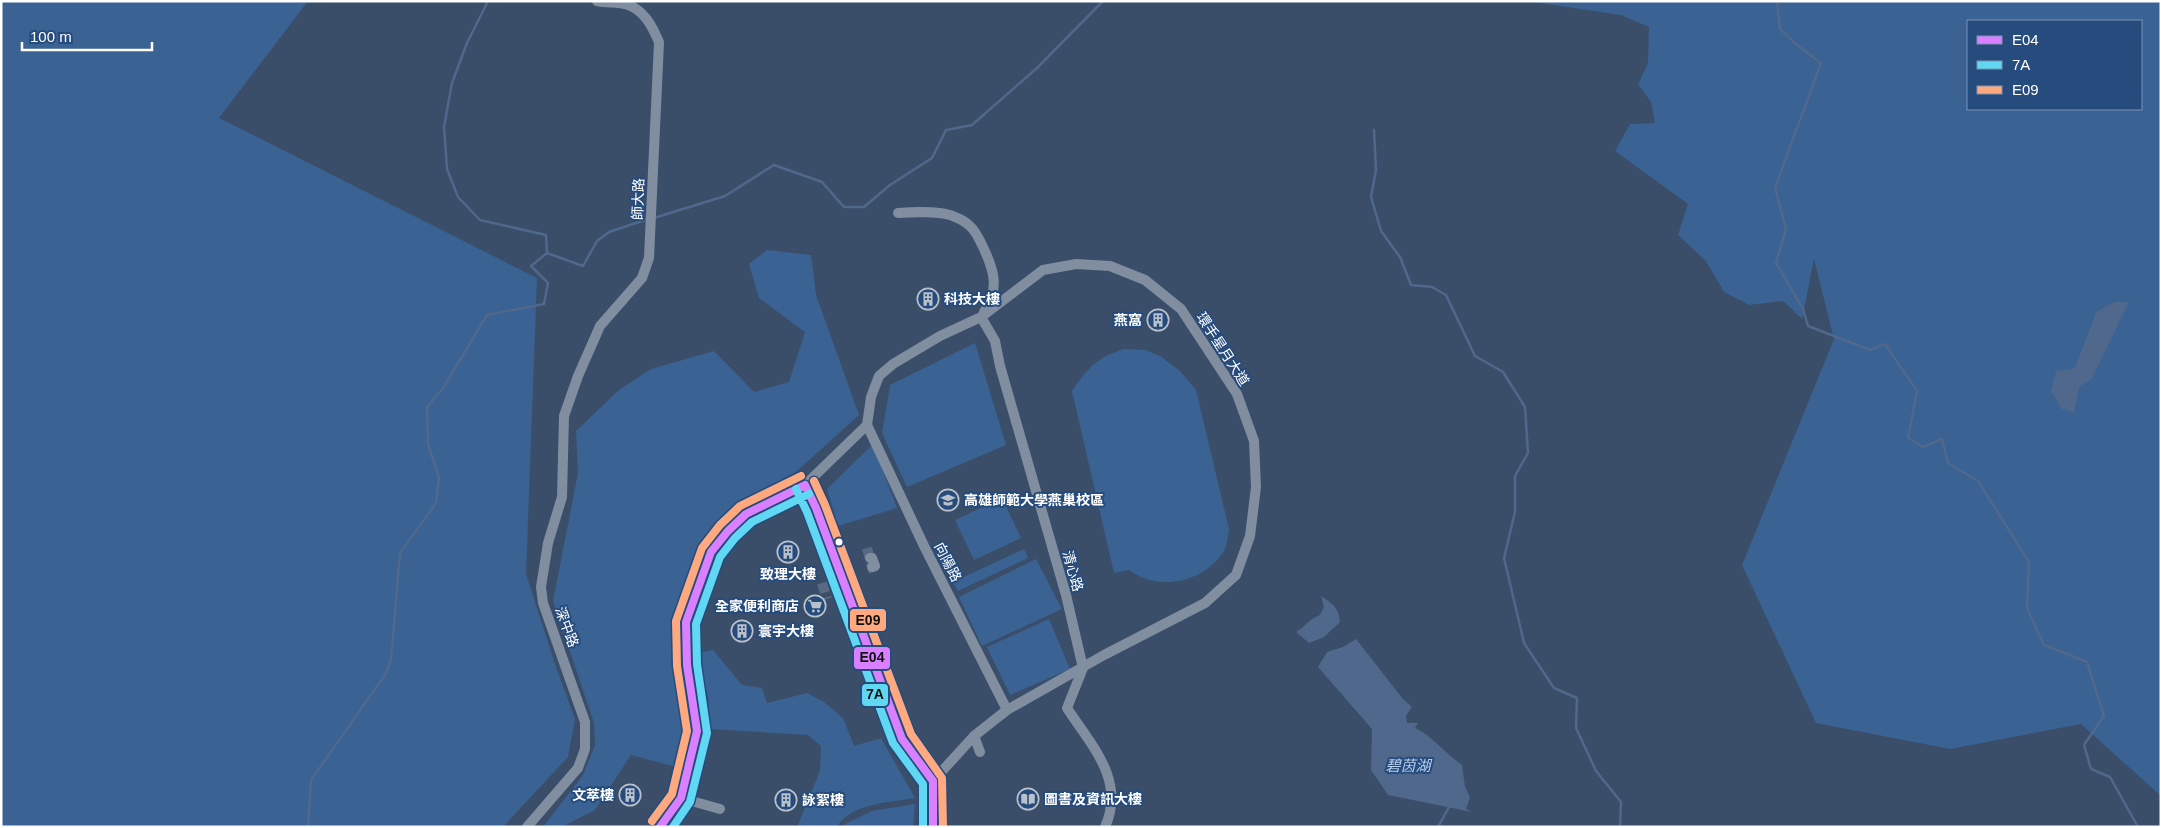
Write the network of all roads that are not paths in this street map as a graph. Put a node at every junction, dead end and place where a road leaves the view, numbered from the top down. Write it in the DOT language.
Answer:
graph roads {
  1 [pos="597,1"];
  2 [pos="898,213"];
  3 [pos="981,317"];
  4 [pos="564,416"];
  5 [pos="867,425"];
  6 [pos="805,485"];
  7 [pos="1083,668"];
  8 [pos="1007,710"];
  9 [pos="974,736"];
  10 [pos="980,752"];
  11 [pos="933,781"];
  12 [pos="681,798"];
  13 [pos="720,809"];
  14 [pos="527,827"];
  15 [pos="660,827"];
  16 [pos="933,827"];
  17 [pos="1105,827"];
  1 -- 4 [label="street, 師大路"];
  2 -- 3 [label="street"];
  3 -- 5 [label="street, 環手星月大道"];
  3 -- 7 [label="street, 清心路"];
  3 -- 7 [label="street, 環手星月大道"];
  4 -- 14 [label="street, 深中路"];
  5 -- 6 [label="street"];
  5 -- 8 [label="street, 向陽路"];
  6 -- 11 [label="street"];
  6 -- 12 [label="street"];
  7 -- 8 [label="street, 環手星月大道"];
  7 -- 17 [label="street"];
  8 -- 9 [label="street, 環手星月大道"];
  9 -- 10 [label="street"];
  9 -- 11 [label="street, 環手星月大道"];
  11 -- 16 [label="street"];
  12 -- 13 [label="street"];
  12 -- 15 [label="street"];
}
